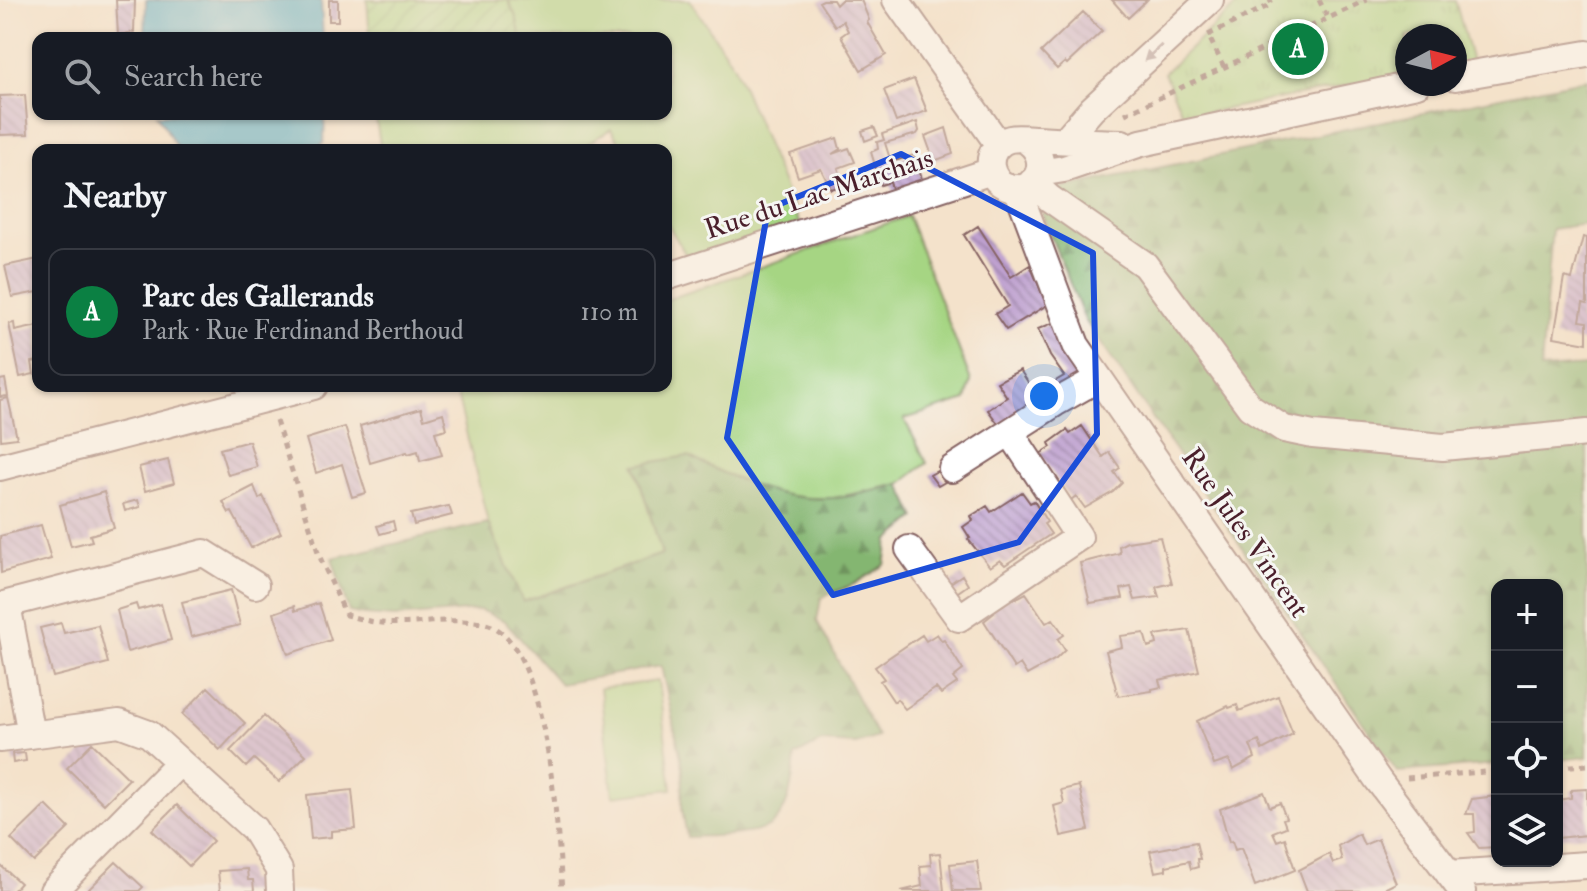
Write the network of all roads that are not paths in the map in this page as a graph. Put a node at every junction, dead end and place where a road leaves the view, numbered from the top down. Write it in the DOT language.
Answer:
graph roads {
  1 [pos="896,0"];
  2 [pos="1210,0"];
  3 [pos="1587,54"];
  4 [pos="1467,75"];
  5 [pos="1395,89"];
  6 [pos="1066,139"];
  7 [pos="1012,142"];
  8 [pos="1141,143"];
  9 [pos="992,171"];
  10 [pos="1030,181"];
  11 [pos="672,275"];
  12 [pos="1099,378"];
  13 [pos="289,392"];
  14 [pos="1010,432"];
  15 [pos="1587,433"];
  16 [pos="0,467"];
  17 [pos="952,469"];
  18 [pos="909,549"];
  19 [pos="255,585"];
  20 [pos="31,735"];
  21 [pos="0,739"];
  22 [pos="180,762"];
  23 [pos="1587,865"];
  24 [pos="1455,882"];
  25 [pos="53,891"];
  26 [pos="280,891"];
  1 -- 7 [label="street"];
  2 -- 6 [label="street, one-way"];
  3 -- 4 [label="street"];
  5 -- 8 [label="street"];
  6 -- 7 [label="street"];
  6 -- 8 [label="street"];
  7 -- 9 [label="street"];
  7 -- 10 [label="street"];
  8 -- 10 [label="street"];
  9 -- 10 [label="street"];
  9 -- 11 [label="street, Rue du Lac Marchais"];
  10 -- 12 [label="street, Rue Jules Vincent"];
  10 -- 15 [label="street"];
  12 -- 14 [label="street"];
  12 -- 24 [label="street, Rue Jules Vincent"];
  13 -- 16 [label="street"];
  14 -- 17 [label="street"];
  14 -- 18 [label="street"];
  19 -- 20 [label="street"];
  20 -- 21 [label="street"];
  20 -- 22 [label="street"];
  22 -- 25 [label="street"];
  22 -- 26 [label="street"];
  23 -- 24 [label="street"];
}
